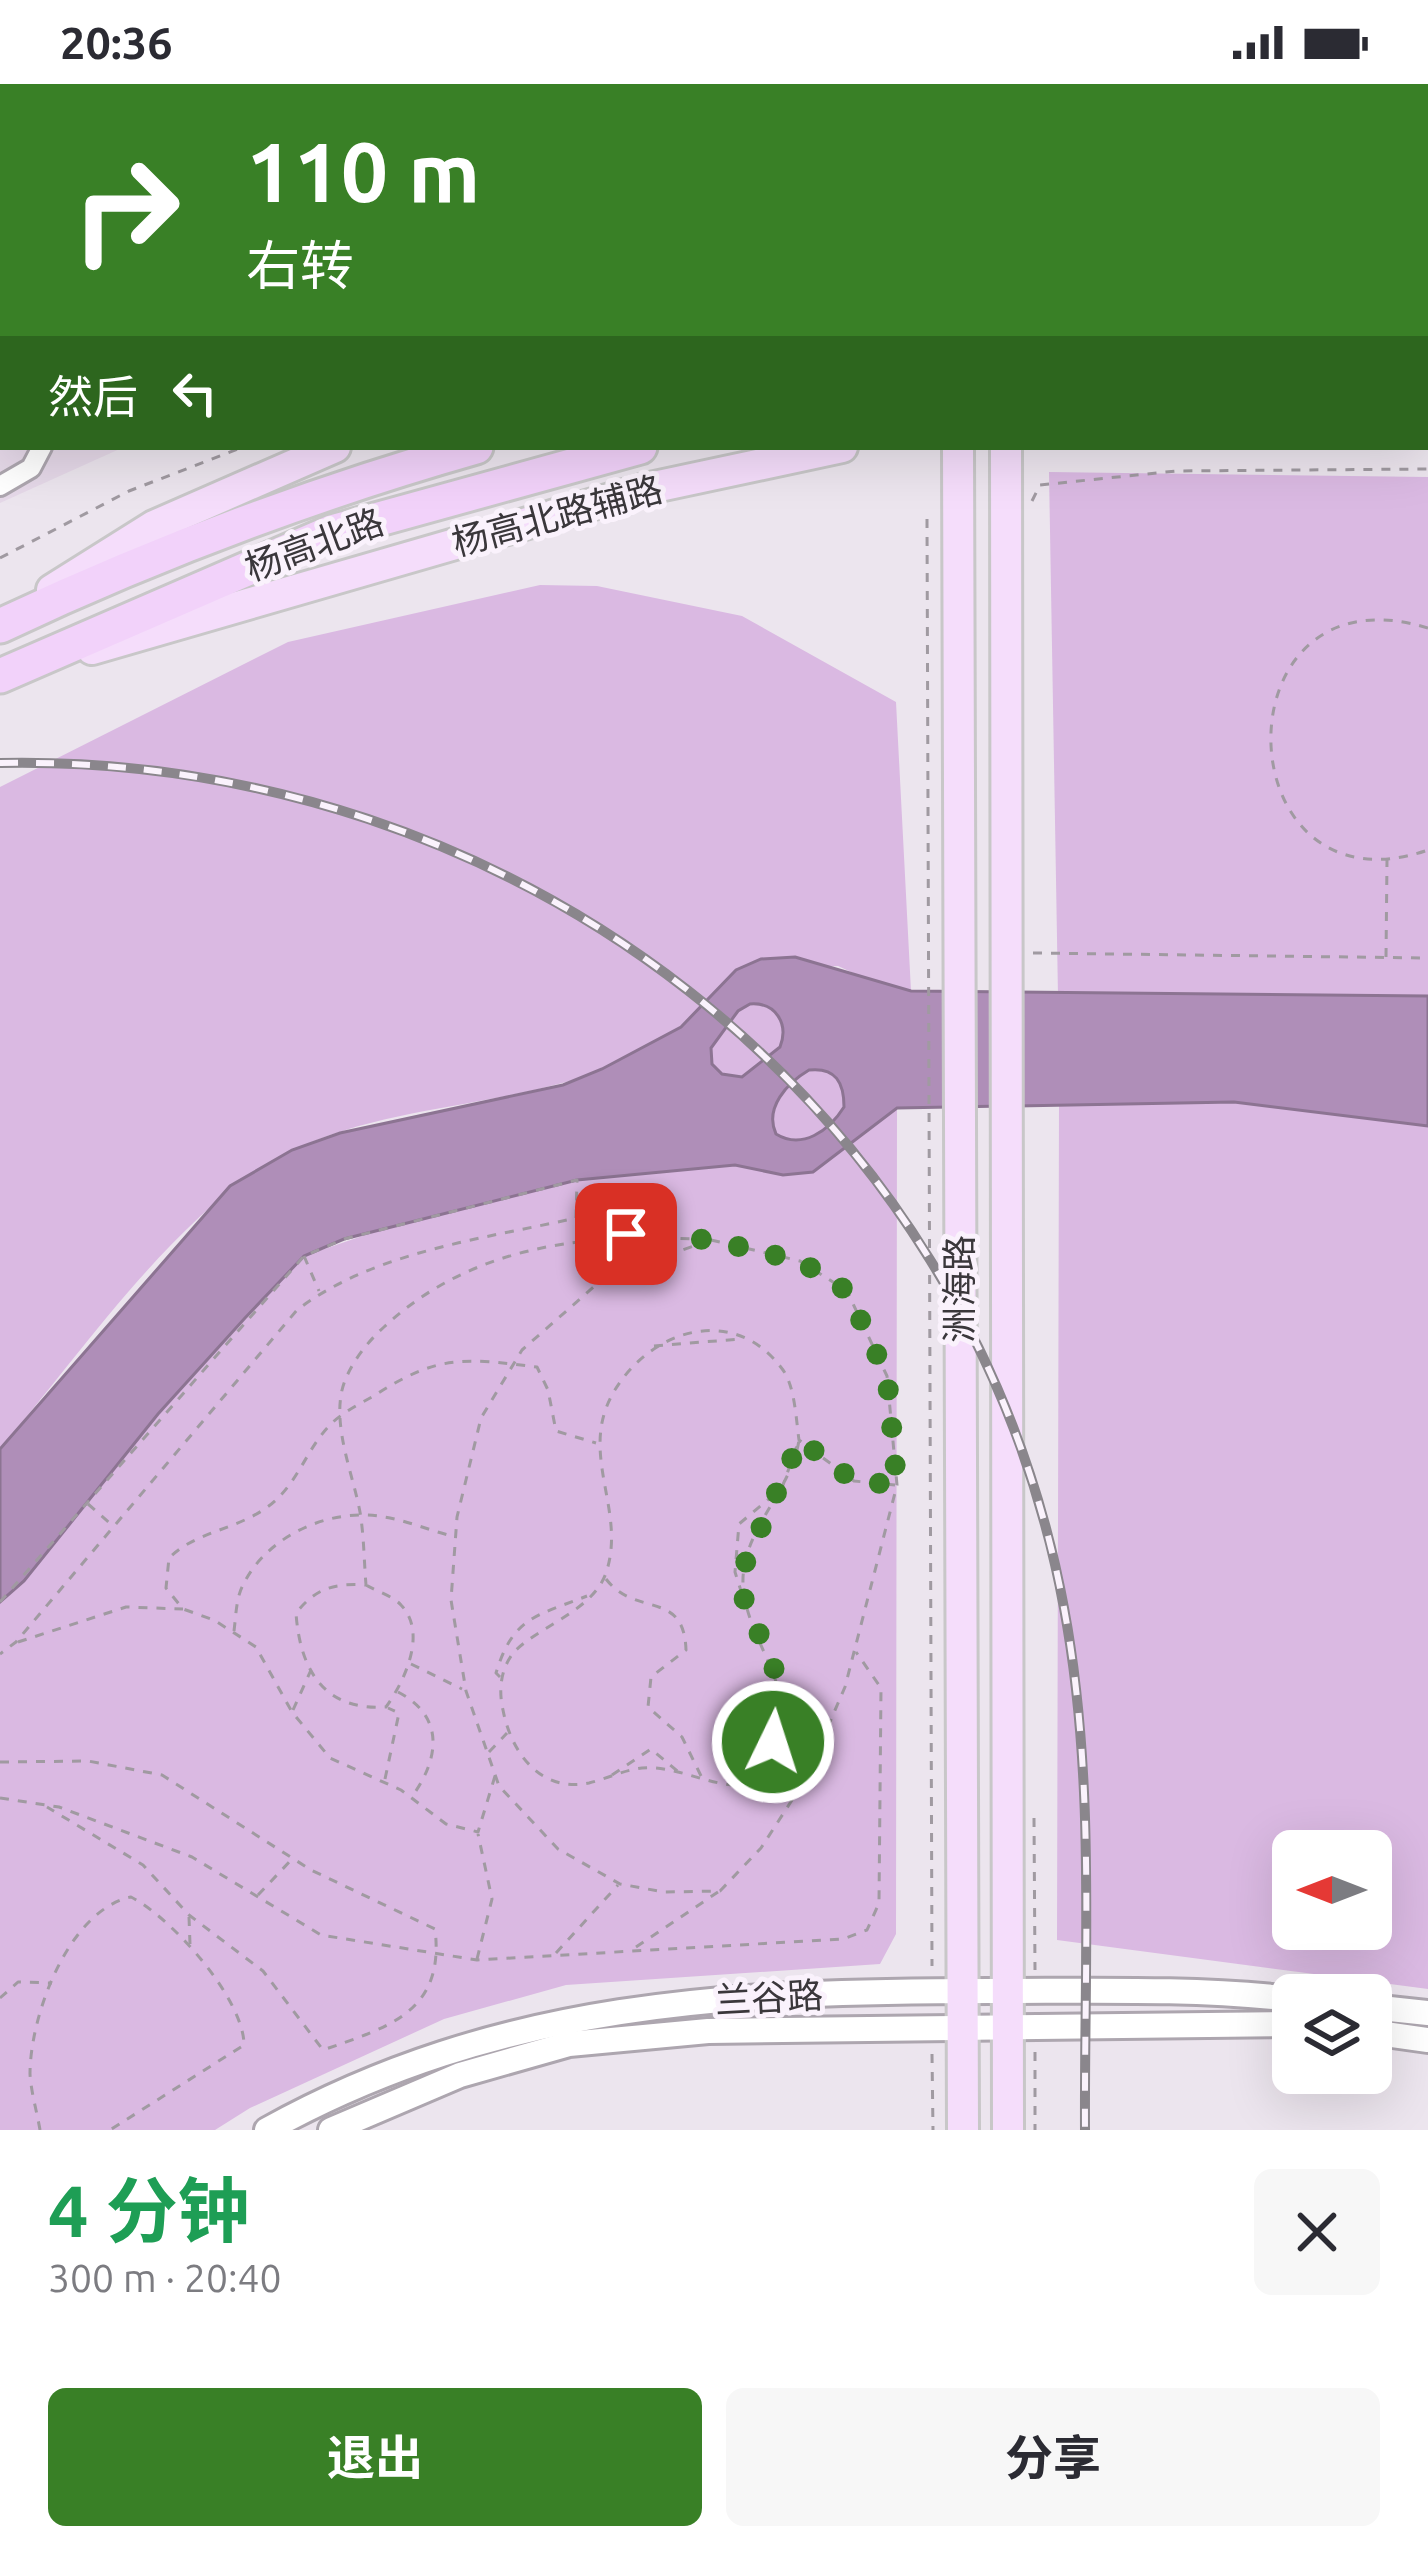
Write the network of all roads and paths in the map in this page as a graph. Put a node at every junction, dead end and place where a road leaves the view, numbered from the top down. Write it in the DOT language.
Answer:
graph roads {
  1 [pos="235,450"];
  2 [pos="328,450"];
  3 [pos="465,450"];
  4 [pos="629,450"];
  5 [pos="828,450"];
  6 [pos="958,450"];
  7 [pos="1006,450"];
  8 [pos="42,451"];
  9 [pos="1428,469"];
  10 [pos="0,486"];
  11 [pos="1031,504"];
  12 [pos="927,519"];
  13 [pos="0,558"];
  14 [pos="0,624"];
  15 [pos="1428,628"];
  16 [pos="0,676"];
  17 [pos="1428,850"];
  18 [pos="1387,858"];
  19 [pos="1386,957"];
  20 [pos="1428,958"];
  21 [pos="1007,964"];
  22 [pos="941,978"];
  23 [pos="942,1121"];
  24 [pos="711,1240"];
  25 [pos="304,1256"];
  26 [pos="319,1293"];
  27 [pos="742,1339"];
  28 [pos="652,1346"];
  29 [pos="514,1364"];
  30 [pos="340,1417"];
  31 [pos="800,1440"];
  32 [pos="597,1443"];
  33 [pos="897,1485"];
  34 [pos="782,1488"];
  35 [pos="88,1504"];
  36 [pos="361,1516"];
  37 [pos="114,1527"];
  38 [pos="455,1537"];
  39 [pos="604,1578"];
  40 [pos="366,1585"];
  41 [pos="742,1594"];
  42 [pos="589,1595"];
  43 [pos="0,1602"];
  44 [pos="183,1610"];
  45 [pos="234,1633"];
  46 [pos="16,1642"];
  47 [pos="855,1651"];
  48 [pos="0,1654"];
  49 [pos="410,1663"];
  50 [pos="311,1670"];
  51 [pos="502,1680"];
  52 [pos="397,1691"];
  53 [pos="466,1691"];
  54 [pos="386,1707"];
  55 [pos="292,1712"];
  56 [pos="507,1733"];
  57 [pos="488,1753"];
  58 [pos="0,1762"];
  59 [pos="496,1775"];
  60 [pos="682,1775"];
  61 [pos="610,1776"];
  62 [pos="384,1782"];
  63 [pos="704,1782"];
  64 [pos="0,1798"];
  65 [pos="412,1798"];
  66 [pos="43,1805"];
  67 [pos="478,1832"];
  68 [pos="293,1858"];
  69 [pos="620,1884"];
  70 [pos="720,1891"];
  71 [pos="256,1896"];
  72 [pos="189,1916"];
  73 [pos="190,1948"];
  74 [pos="634,1948"];
  75 [pos="555,1953"];
  76 [pos="438,1954"];
  77 [pos="477,1960"];
  78 [pos="54,1984"];
  79 [pos="947,1991"];
  80 [pos="1007,1991"];
  81 [pos="1272,1997"];
  82 [pos="0,1998"];
  83 [pos="1392,2009"];
  84 [pos="1428,2013"];
  85 [pos="1272,2024"];
  86 [pos="947,2028"];
  87 [pos="1007,2028"];
  88 [pos="1392,2035"];
  89 [pos="1428,2041"];
  90 [pos="379,2119"];
  91 [pos="40,2130"];
  92 [pos="110,2130"];
  93 [pos="267,2130"];
  94 [pos="331,2130"];
  95 [pos="933,2130"];
  96 [pos="963,2130"];
  97 [pos="1007,2130"];
  1 -- 13 [label="path"];
  2 -- 14 [label="main road"];
  3 -- 14 [label="highway, 杨高北路"];
  4 -- 16 [label="highway, 杨高北路"];
  5 -- 16 [label="main road, 杨高北路辅路"];
  6 -- 22 [label="main road, 洲海路"];
  7 -- 21 [label="main road, 洲海路"];
  8 -- 10 [label="street"];
  9 -- 11 [label="path"];
  12 -- 22 [label="path"];
  15 -- 18 [label="path"];
  17 -- 18 [label="path"];
  18 -- 19 [label="path"];
  19 -- 20 [label="path"];
  19 -- 21 [label="path"];
  21 -- 80 [label="main road, 洲海路"];
  22 -- 23 [label="main road, 洲海路"];
  22 -- 23 [label="path"];
  23 -- 79 [label="main road, 洲海路"];
  23 -- 79 [label="path"];
  24 -- 29 [label="path"];
  24 -- 30 [label="path"];
  24 -- 33 [label="path"];
  25 -- 26 [label="path"];
  25 -- 26 [label="path"];
  25 -- 35 [label="path"];
  26 -- 37 [label="path"];
  27 -- 28 [label="path"];
  27 -- 28 [label="path"];
  27 -- 31 [label="path"];
  28 -- 32 [label="path"];
  29 -- 30 [label="path"];
  29 -- 32 [label="path"];
  29 -- 38 [label="path"];
  30 -- 36 [label="path"];
  30 -- 44 [label="path"];
  31 -- 33 [label="path"];
  31 -- 34 [label="path"];
  32 -- 39 [label="path"];
  33 -- 47 [label="path"];
  34 -- 41 [label="path"];
  34 -- 41 [label="path"];
  35 -- 37 [label="path"];
  35 -- 43 [label="path"];
  36 -- 38 [label="path"];
  36 -- 40 [label="path"];
  36 -- 45 [label="path"];
  37 -- 46 [label="path"];
  38 -- 53 [label="path"];
  39 -- 42 [label="path"];
  39 -- 63 [label="path"];
  40 -- 49 [label="path"];
  40 -- 50 [label="path"];
  41 -- 63 [label="path"];
  42 -- 51 [label="path"];
  42 -- 51 [label="path"];
  44 -- 45 [label="path"];
  44 -- 46 [label="path"];
  45 -- 55 [label="path"];
  46 -- 48 [label="path"];
  47 -- 70 [label="path"];
  47 -- 74 [label="path"];
  49 -- 52 [label="path"];
  49 -- 53 [label="path"];
  50 -- 54 [label="path"];
  50 -- 55 [label="path"];
  51 -- 56 [label="path"];
  52 -- 54 [label="path"];
  52 -- 65 [label="path"];
  53 -- 57 [label="path"];
  54 -- 62 [label="path"];
  55 -- 62 [label="path"];
  56 -- 57 [label="path"];
  56 -- 61 [label="path"];
  57 -- 59 [label="path"];
  58 -- 68 [label="path"];
  59 -- 67 [label="path"];
  59 -- 69 [label="path"];
  60 -- 61 [label="path"];
  60 -- 61 [label="path"];
  60 -- 63 [label="path"];
  62 -- 65 [label="path"];
  64 -- 66 [label="path"];
  65 -- 67 [label="path"];
  66 -- 71 [label="path"];
  66 -- 72 [label="path"];
  67 -- 77 [label="path"];
  68 -- 71 [label="path"];
  68 -- 76 [label="path"];
  69 -- 70 [label="path"];
  69 -- 75 [label="path"];
  70 -- 74 [label="path"];
  71 -- 76 [label="path"];
  72 -- 73 [label="path"];
  72 -- 76 [label="path"];
  73 -- 78 [label="path"];
  73 -- 92 [label="path"];
  74 -- 75 [label="path"];
  75 -- 77 [label="path"];
  76 -- 77 [label="path"];
  78 -- 82 [label="path"];
  78 -- 91 [label="path"];
  79 -- 80 [label="street, 兰谷路"];
  79 -- 86 [label="main road, 洲海路"];
  79 -- 93 [label="street, 兰谷路"];
  80 -- 81 [label="street, 兰谷路"];
  80 -- 87 [label="main road, 洲海路"];
  83 -- 84 [label="street"];
  85 -- 87 [label="street, 兰谷路"];
  86 -- 87 [label="street, 兰谷路"];
  86 -- 90 [label="street, 兰谷路"];
  86 -- 95 [label="path"];
  86 -- 96 [label="main road, 洲海路"];
  87 -- 97 [label="main road, 洲海路"];
  88 -- 89 [label="street"];
  90 -- 94 [label="street, 兰谷路"];
}
